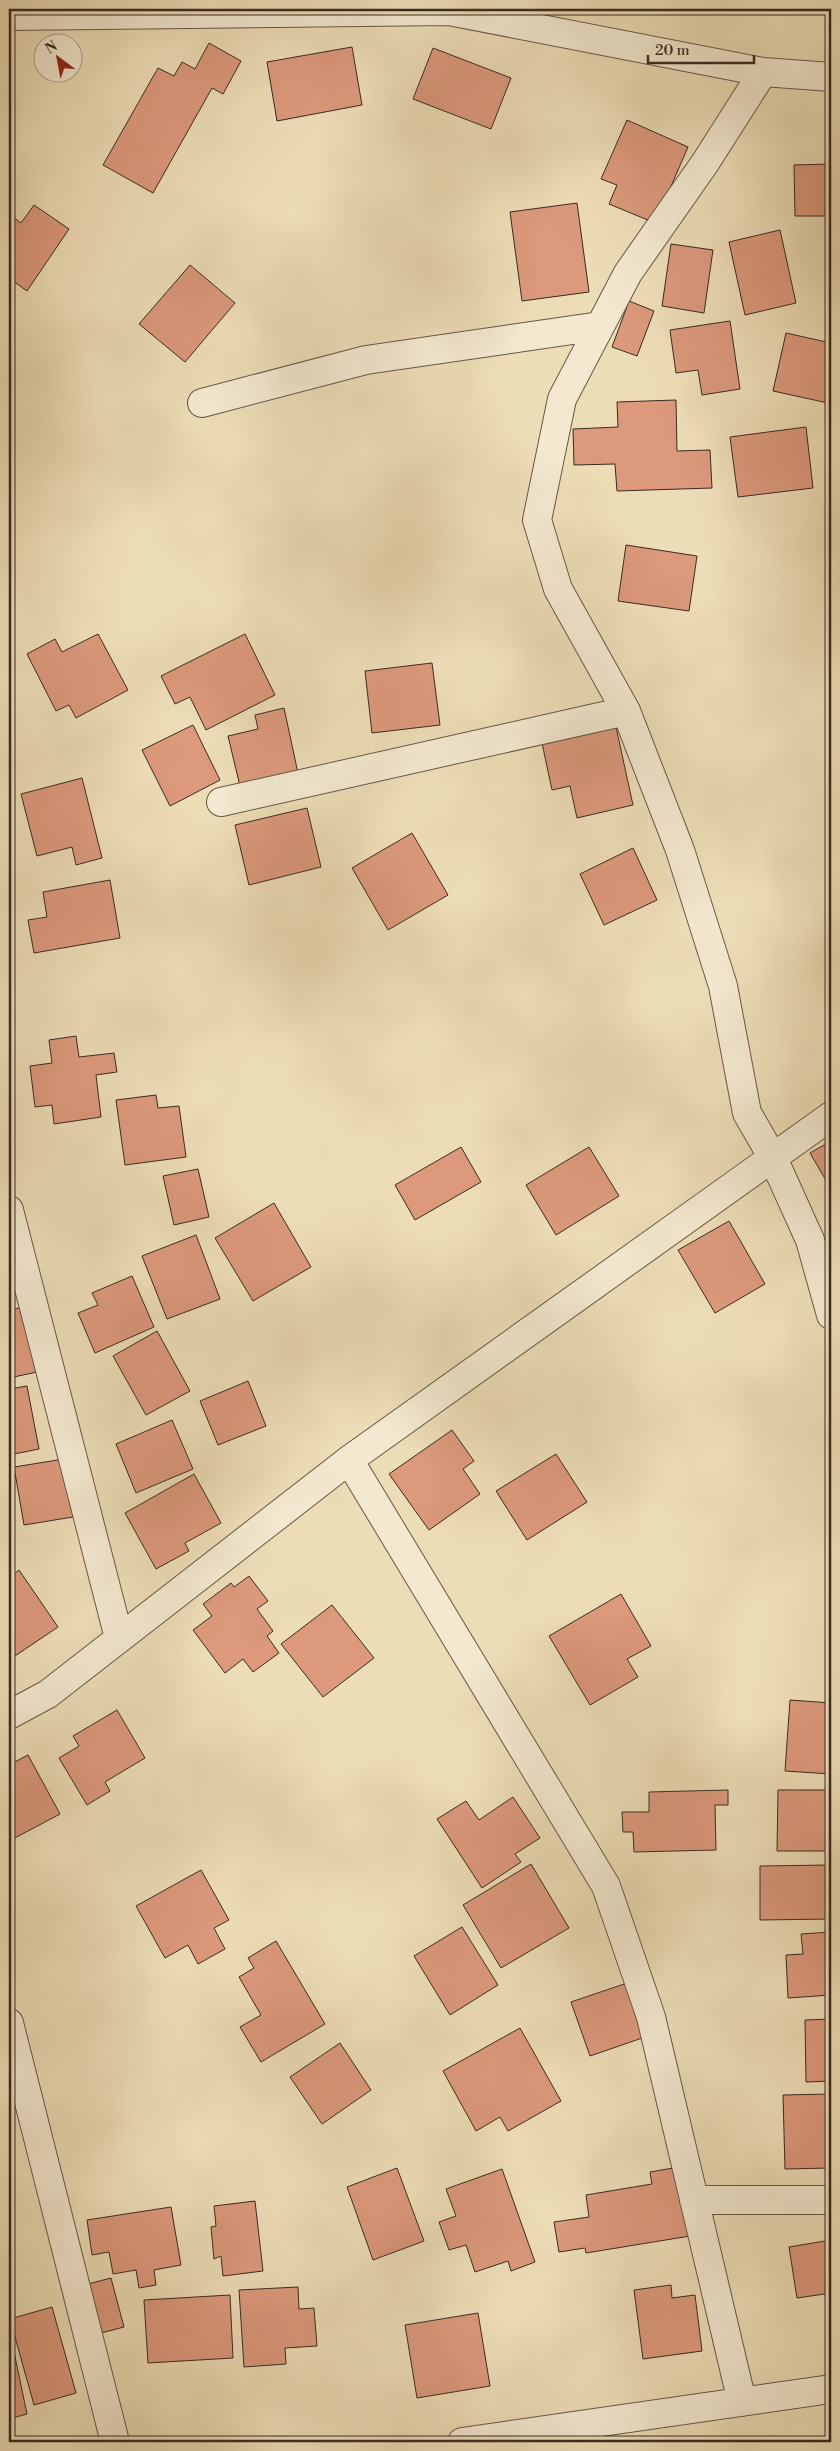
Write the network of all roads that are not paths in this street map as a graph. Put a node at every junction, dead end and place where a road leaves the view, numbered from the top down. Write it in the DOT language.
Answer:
graph roads {
  1 [pos="9,16"];
  2 [pos="763,72"];
  3 [pos="831,77"];
  4 [pos="600,326"];
  5 [pos="202,403"];
  6 [pos="626,711"];
  7 [pos="221,802"];
  8 [pos="831,1116"];
  9 [pos="773,1158"];
  10 [pos="9,1210"];
  11 [pos="831,1315"];
  12 [pos="349,1460"];
  13 [pos="119,1638"];
  14 [pos="9,1715"];
  15 [pos="9,2023"];
  16 [pos="694,2200"];
  17 [pos="831,2200"];
  18 [pos="831,2389"];
  19 [pos="742,2402"];
  20 [pos="115,2442"];
  21 [pos="462,2442"];
  1 -- 2 [label="street"];
  2 -- 3 [label="street"];
  2 -- 4 [label="street"];
  4 -- 5 [label="street"];
  4 -- 6 [label="street"];
  6 -- 7 [label="street"];
  6 -- 9 [label="street"];
  8 -- 9 [label="street"];
  9 -- 11 [label="street"];
  9 -- 12 [label="street"];
  10 -- 13 [label="street"];
  12 -- 13 [label="street"];
  12 -- 16 [label="street"];
  13 -- 14 [label="street"];
  15 -- 20 [label="street"];
  16 -- 17 [label="street"];
  16 -- 19 [label="street"];
  18 -- 19 [label="street"];
  19 -- 21 [label="street"];
}
